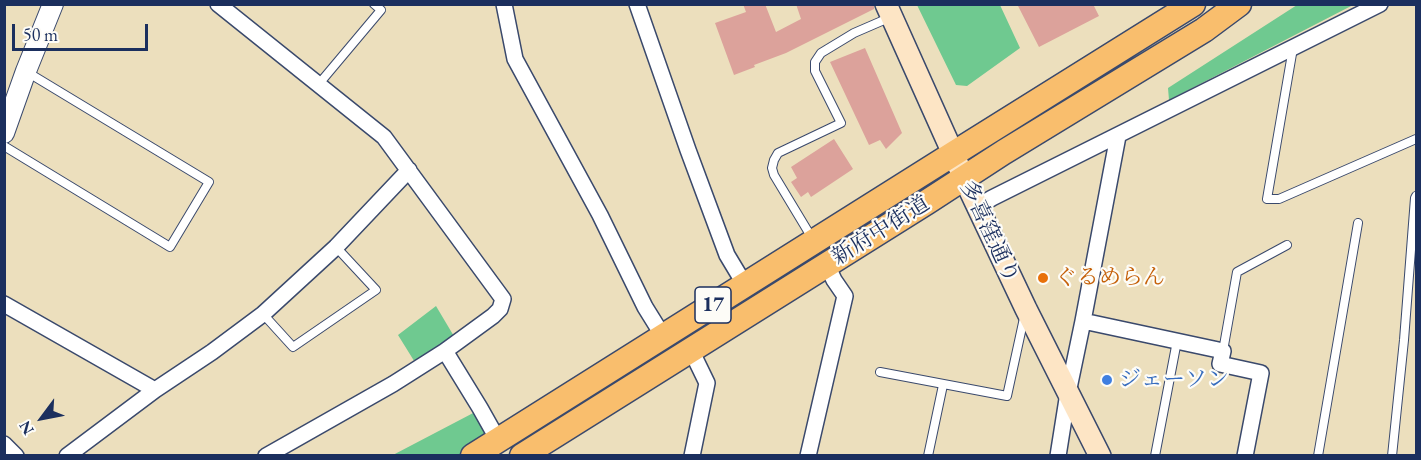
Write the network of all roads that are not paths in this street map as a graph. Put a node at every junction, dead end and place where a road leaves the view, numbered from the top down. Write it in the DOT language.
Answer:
graph roads {
  1 [pos="53,4"];
  2 [pos="218,4"];
  3 [pos="374,4"];
  4 [pos="504,4"];
  5 [pos="636,4"];
  6 [pos="1193,4"];
  7 [pos="1233,4"];
  8 [pos="1239,4"];
  9 [pos="1380,4"];
  10 [pos="888,11"];
  11 [pos="1293,48"];
  12 [pos="26,71"];
  13 [pos="318,85"];
  14 [pos="4,133"];
  15 [pos="1118,136"];
  16 [pos="1416,139"];
  17 [pos="4,146"];
  18 [pos="953,154"];
  19 [pos="409,170"];
  20 [pos="964,178"];
  21 [pos="1416,196"];
  22 [pos="977,207"];
  23 [pos="1358,223"];
  24 [pos="814,242"];
  25 [pos="1287,245"];
  26 [pos="336,247"];
  27 [pos="827,265"];
  28 [pos="745,285"];
  29 [pos="4,304"];
  30 [pos="1026,309"];
  31 [pos="263,314"];
  32 [pos="1083,321"];
  33 [pos="663,336"];
  34 [pos="1178,341"];
  35 [pos="691,350"];
  36 [pos="445,351"];
  37 [pos="1223,351"];
  38 [pos="880,372"];
  39 [pos="943,385"];
  40 [pos="155,390"];
  41 [pos="1068,393"];
  42 [pos="498,440"];
  43 [pos="4,444"];
  44 [pos="16,456"];
  45 [pos="67,456"];
  46 [pos="266,456"];
  47 [pos="473,456"];
  48 [pos="522,456"];
  49 [pos="692,456"];
  50 [pos="808,456"];
  51 [pos="928,456"];
  52 [pos="1058,456"];
  53 [pos="1100,456"];
  54 [pos="1155,456"];
  55 [pos="1245,456"];
  56 [pos="1318,456"];
  57 [pos="1392,456"];
  1 -- 12 [label="street"];
  2 -- 13 [label="street"];
  3 -- 13 [label="lane"];
  4 -- 33 [label="street"];
  5 -- 28 [label="street"];
  6 -- 18 [label="main road, 新府中街道 / 17"];
  7 -- 18 [label="main road, 新府中街道 / 17"];
  8 -- 20 [label="main road, 新府中街道 / 17"];
  9 -- 11 [label="street"];
  10 -- 18 [label="main road, 多喜窪通り"];
  10 -- 24 [label="lane"];
  11 -- 15 [label="street"];
  11 -- 16 [label="lane"];
  12 -- 14 [label="street"];
  12 -- 17 [label="lane"];
  13 -- 19 [label="street"];
  15 -- 22 [label="street"];
  15 -- 32 [label="street"];
  18 -- 20 [label="main road, 多喜窪通り"];
  18 -- 24 [label="main road, 新府中街道 / 17"];
  19 -- 26 [label="street"];
  19 -- 36 [label="street"];
  20 -- 22 [label="main road, 多喜窪通り"];
  20 -- 27 [label="main road, 新府中街道 / 17"];
  21 -- 57 [label="lane"];
  22 -- 30 [label="main road, 多喜窪通り"];
  23 -- 56 [label="lane"];
  24 -- 28 [label="main road, 新府中街道 / 17"];
  25 -- 37 [label="lane"];
  26 -- 31 [label="street"];
  26 -- 31 [label="lane"];
  27 -- 35 [label="main road, 新府中街道 / 17"];
  27 -- 50 [label="street"];
  28 -- 33 [label="main road, 新府中街道 / 17"];
  29 -- 40 [label="street"];
  30 -- 39 [label="lane"];
  30 -- 41 [label="main road, 多喜窪通り"];
  31 -- 40 [label="street"];
  32 -- 34 [label="street"];
  32 -- 41 [label="street"];
  33 -- 42 [label="main road, 新府中街道 / 17"];
  34 -- 37 [label="street"];
  34 -- 54 [label="lane"];
  35 -- 48 [label="main road, 新府中街道 / 17"];
  35 -- 49 [label="street"];
  36 -- 42 [label="street"];
  36 -- 46 [label="street"];
  37 -- 55 [label="street"];
  38 -- 39 [label="lane"];
  39 -- 51 [label="lane"];
  40 -- 45 [label="street"];
  41 -- 52 [label="street"];
  41 -- 53 [label="main road, 多喜窪通り"];
  42 -- 47 [label="main road, 新府中街道 / 17"];
  43 -- 44 [label="street"];
}
